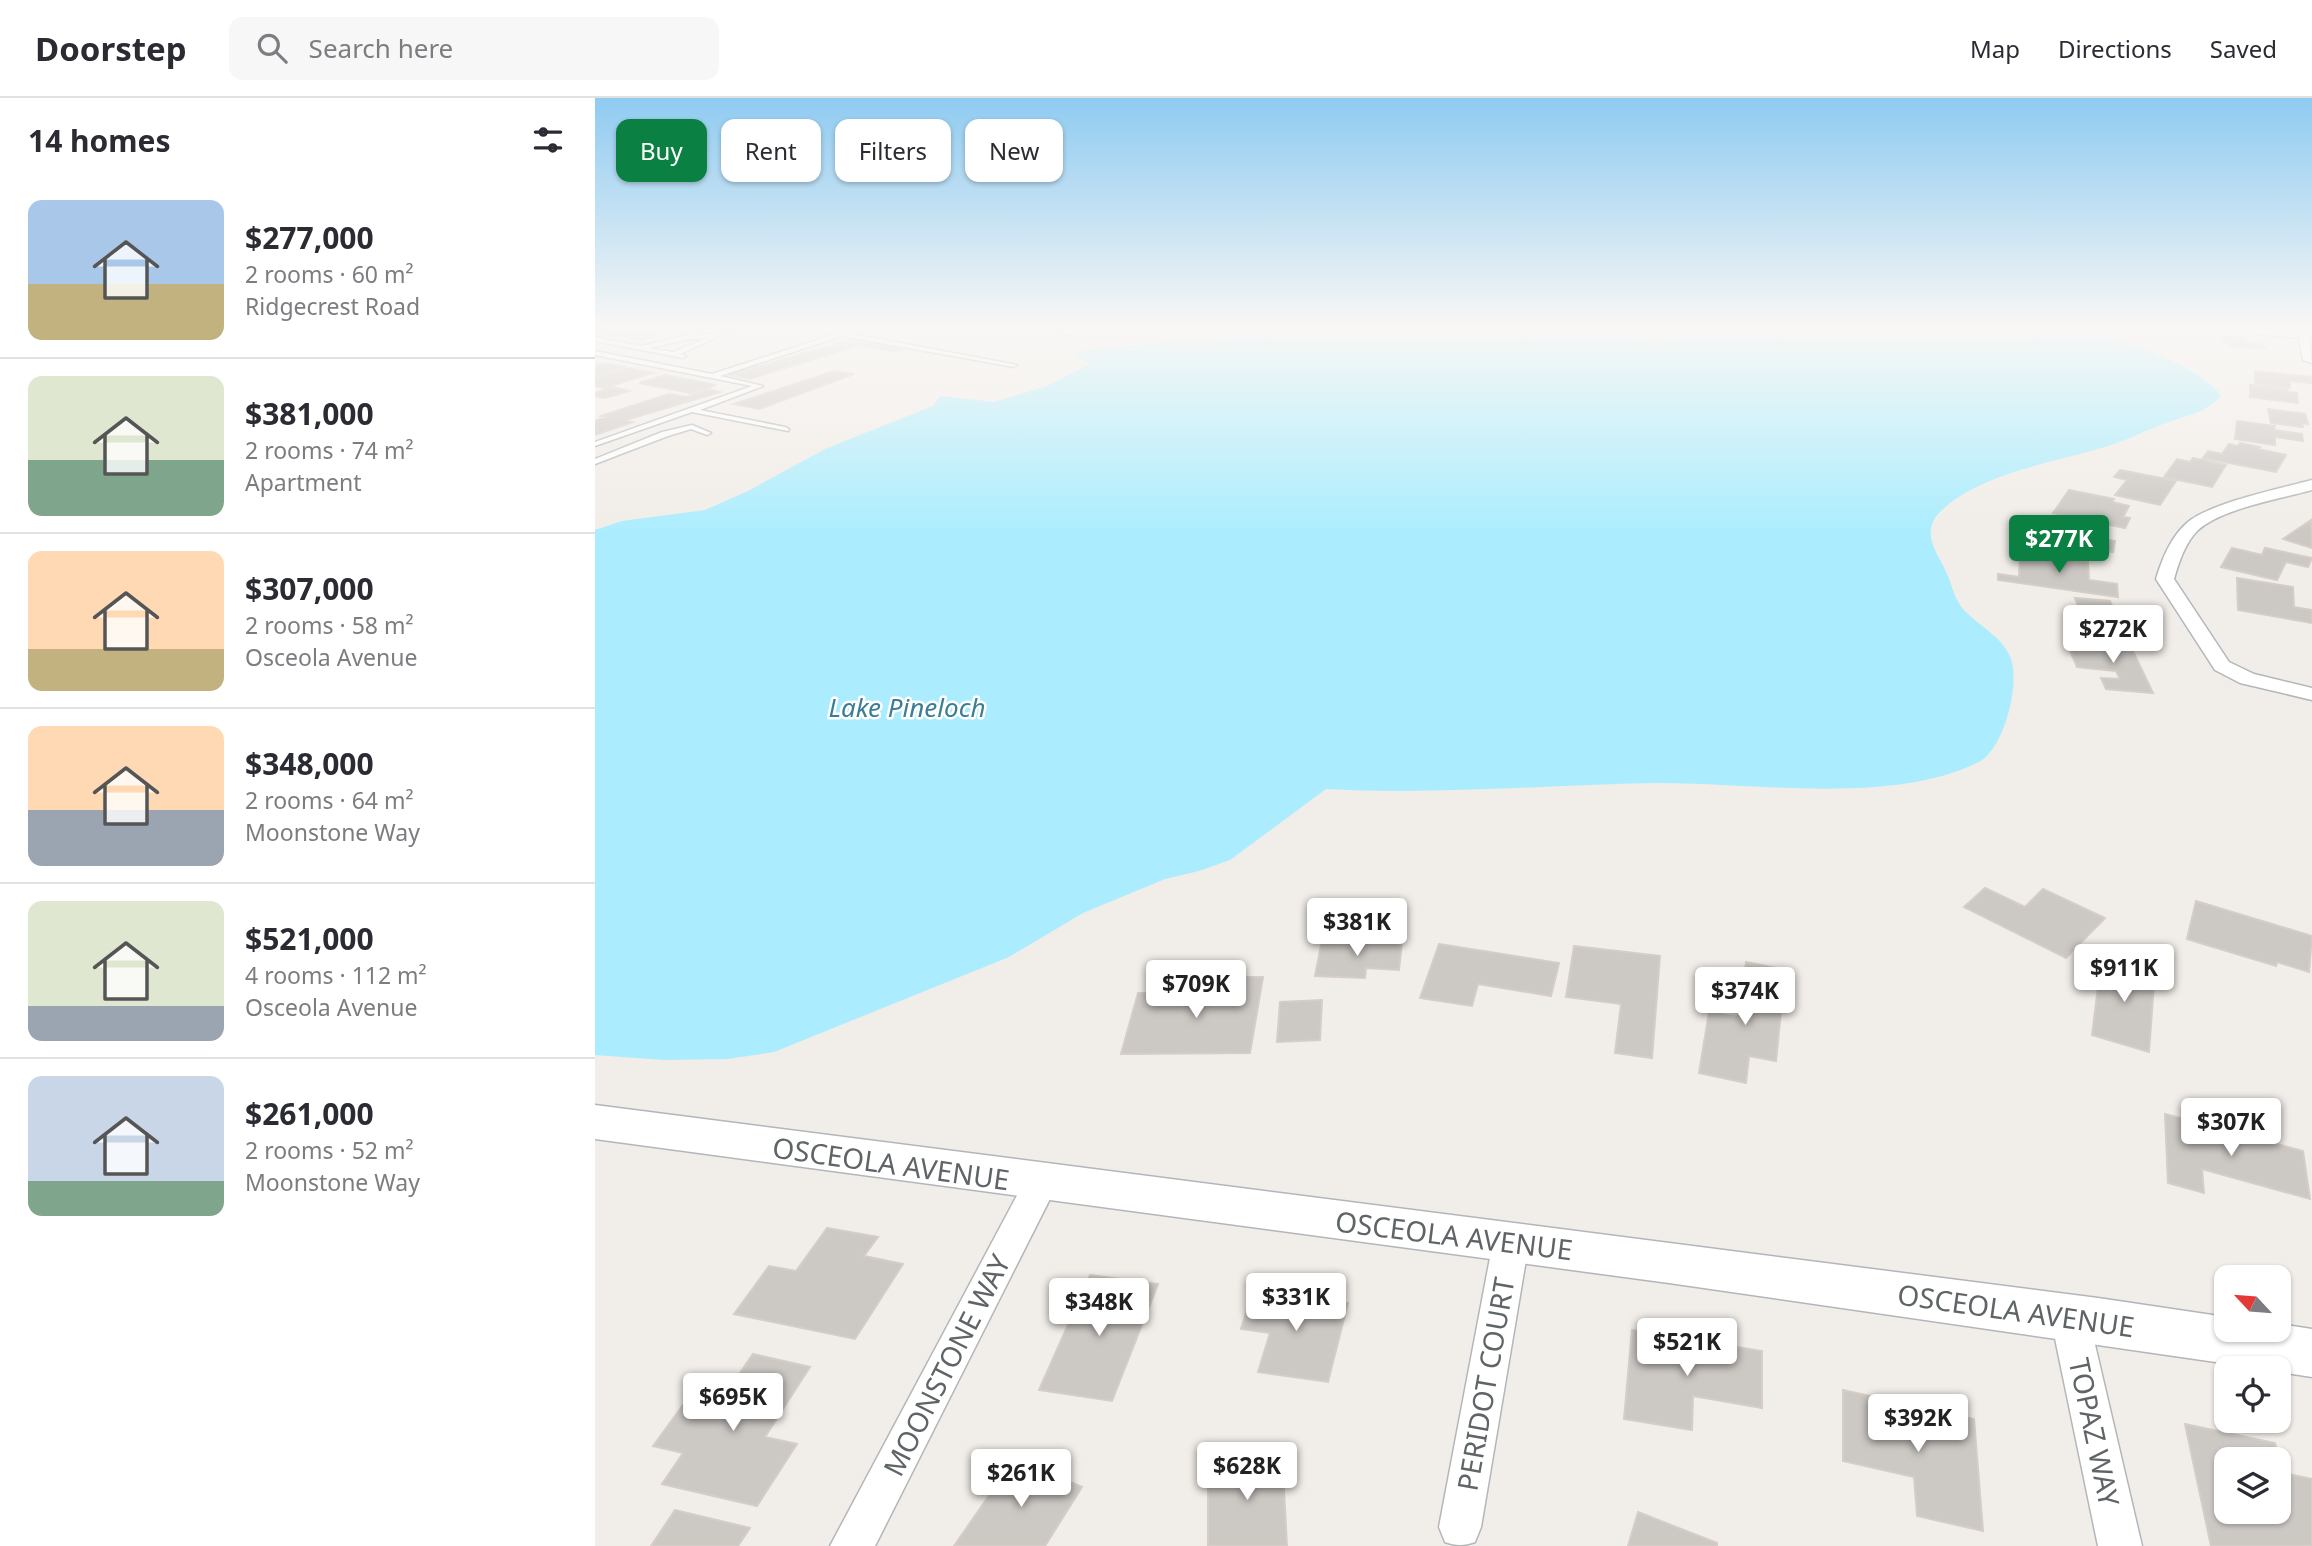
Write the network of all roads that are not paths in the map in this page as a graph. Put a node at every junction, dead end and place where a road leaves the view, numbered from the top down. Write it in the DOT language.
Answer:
graph roads {
  1 [pos="727,398"];
  2 [pos="692,410"];
  3 [pos="785,429"];
  4 [pos="707,433"];
  5 [pos="595,444"];
  6 [pos="595,462"];
  7 [pos="2312,485"];
  8 [pos="2312,694"];
  9 [pos="595,1122"];
  10 [pos="1041,1183"];
  11 [pos="1511,1242"];
  12 [pos="2070,1319"];
  13 [pos="2312,1353"];
  14 [pos="1460,1527"];
  15 [pos="852,1546"];
  16 [pos="2120,1546"];
  1 -- 2 [label="lane"];
  2 -- 3 [label="lane"];
  2 -- 5 [label="lane"];
  4 -- 6 [label="lane"];
  7 -- 8 [label="street"];
  9 -- 10 [label="street, OSCEOLA AVENUE"];
  10 -- 11 [label="street, OSCEOLA AVENUE"];
  10 -- 15 [label="street, MOONSTONE WAY"];
  11 -- 12 [label="street, OSCEOLA AVENUE"];
  11 -- 14 [label="street, PERIDOT COURT"];
  12 -- 13 [label="street, OSCEOLA AVENUE"];
  12 -- 16 [label="street, TOPAZ WAY"];
}
